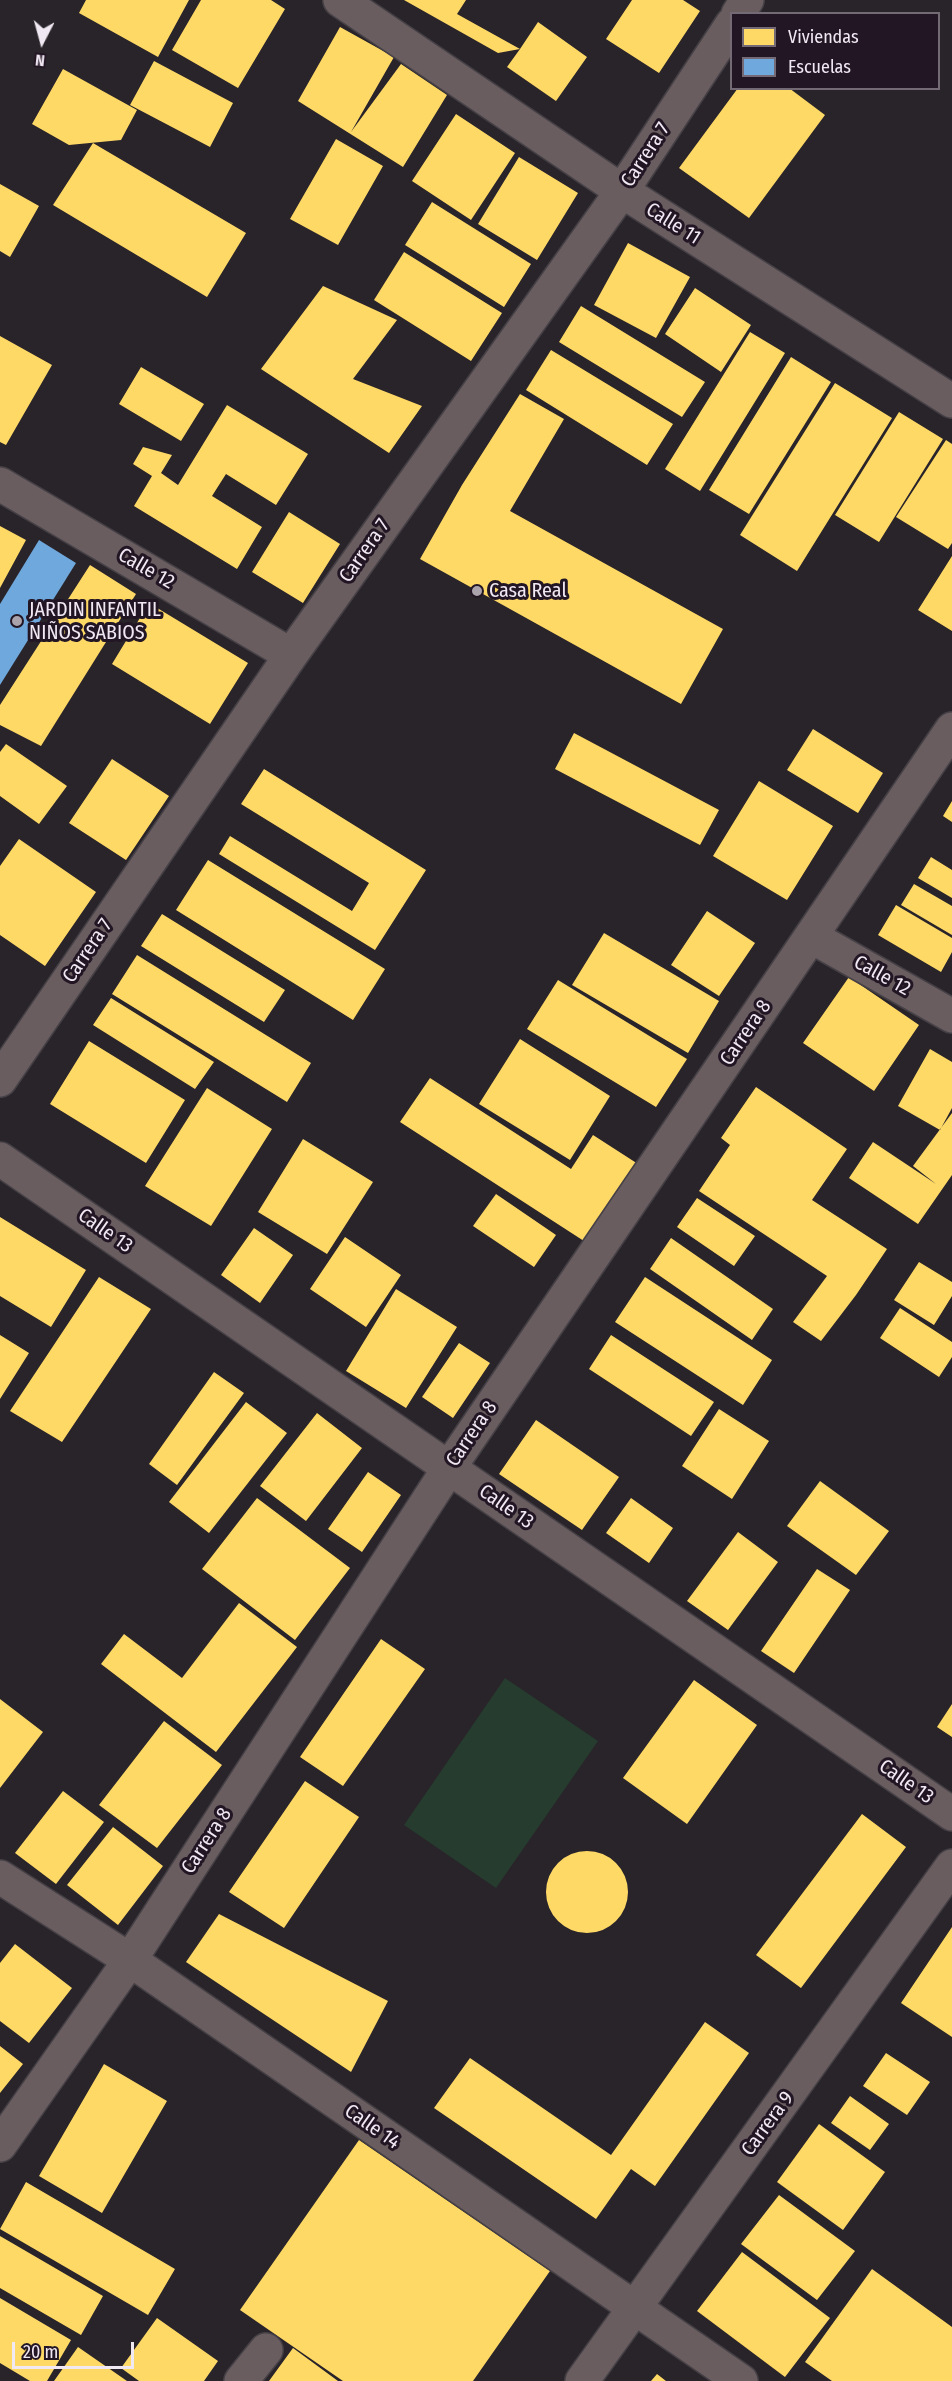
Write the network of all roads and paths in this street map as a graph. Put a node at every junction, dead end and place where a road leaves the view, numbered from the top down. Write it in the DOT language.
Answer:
graph roads {
  1 [pos="340,0"];
  2 [pos="730,27"];
  3 [pos="622,191"];
  4 [pos="952,401"];
  5 [pos="0,484"];
  6 [pos="291,655"];
  7 [pos="952,729"];
  8 [pos="812,937"];
  9 [pos="952,1016"];
  10 [pos="0,1080"];
  11 [pos="0,1159"];
  12 [pos="449,1467"];
  13 [pos="952,1814"];
  14 [pos="952,1866"];
  15 [pos="0,1877"];
  16 [pos="130,1960"];
  17 [pos="0,2145"];
  18 [pos="636,2308"];
  19 [pos="266,2350"];
  20 [pos="241,2381"];
  21 [pos="582,2381"];
  22 [pos="741,2381"];
  1 -- 3 [label="street, Calle 11"];
  2 -- 3 [label="street, Carrera 7"];
  3 -- 4 [label="street, Calle 11"];
  3 -- 6 [label="street, Carrera 7"];
  5 -- 6 [label="street, Calle 12"];
  6 -- 10 [label="street, Carrera 7"];
  7 -- 8 [label="street, Carrera 8"];
  8 -- 9 [label="street, Calle 12"];
  8 -- 12 [label="street, Carrera 8"];
  11 -- 12 [label="street, Calle 13"];
  12 -- 13 [label="street, Calle 13"];
  12 -- 16 [label="street, Carrera 8"];
  14 -- 18 [label="street, Carrera 9"];
  15 -- 16 [label="street, Calle 14"];
  16 -- 17 [label="street, Carrera 8"];
  16 -- 18 [label="street, Calle 14"];
  18 -- 21 [label="street, Carrera 9"];
  18 -- 22 [label="street, Calle 14"];
  19 -- 20 [label="street"];
}
